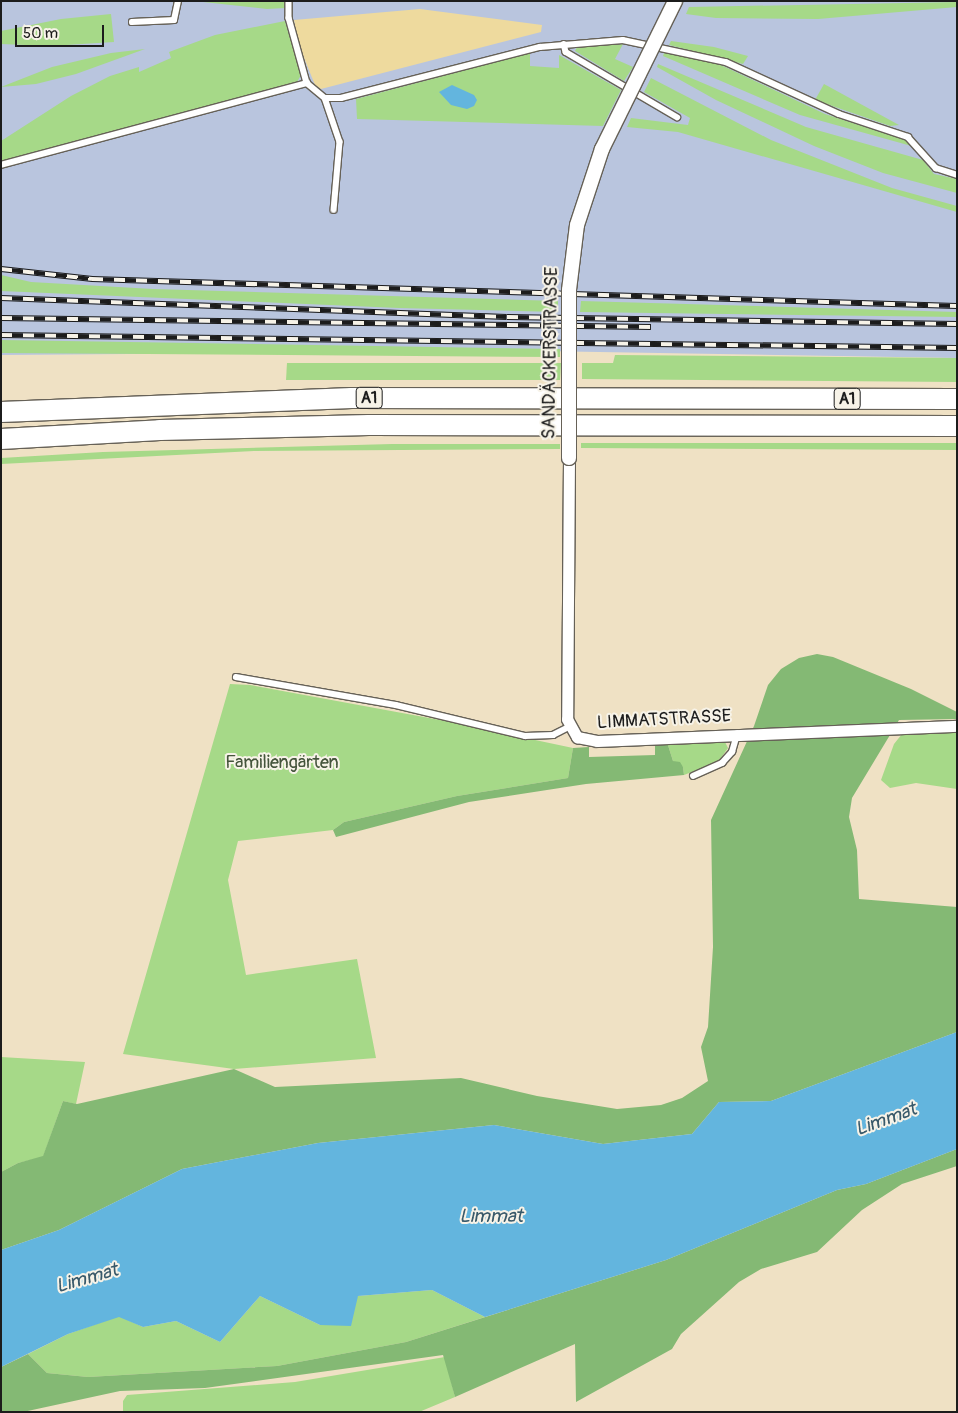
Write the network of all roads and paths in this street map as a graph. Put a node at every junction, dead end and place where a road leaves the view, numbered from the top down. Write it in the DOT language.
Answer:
graph roads {
  1 [pos="178,1"];
  2 [pos="289,1"];
  3 [pos="675,1"];
  4 [pos="132,22"];
  5 [pos="564,44"];
  6 [pos="307,83"];
  7 [pos="325,98"];
  8 [pos="677,117"];
  9 [pos="1,165"];
  10 [pos="957,175"];
  11 [pos="334,210"];
  12 [pos="957,399"];
  13 [pos="1,412"];
  14 [pos="957,426"];
  15 [pos="1,439"];
  16 [pos="569,458"];
  17 [pos="236,677"];
  18 [pos="957,726"];
  19 [pos="569,727"];
  20 [pos="737,734"];
  21 [pos="693,776"];
  1 -- 4 [label="lane"];
  2 -- 6 [label="lane"];
  3 -- 16 [label="street, SANDÄCKERSTRASSE, bridge"];
  5 -- 7 [label="lane"];
  5 -- 8 [label="lane"];
  5 -- 10 [label="lane"];
  6 -- 7 [label="lane"];
  6 -- 9 [label="lane"];
  7 -- 11 [label="lane"];
  12 -- 13 [label="highway, A1"];
  14 -- 15 [label="highway, A1"];
  16 -- 19 [label="street, SANDÄCKERSTRASSE"];
  17 -- 19 [label="lane"];
  18 -- 20 [label="street, LIMMATSTRASSE"];
  19 -- 20 [label="street, LIMMATSTRASSE"];
  20 -- 21 [label="lane"];
}
